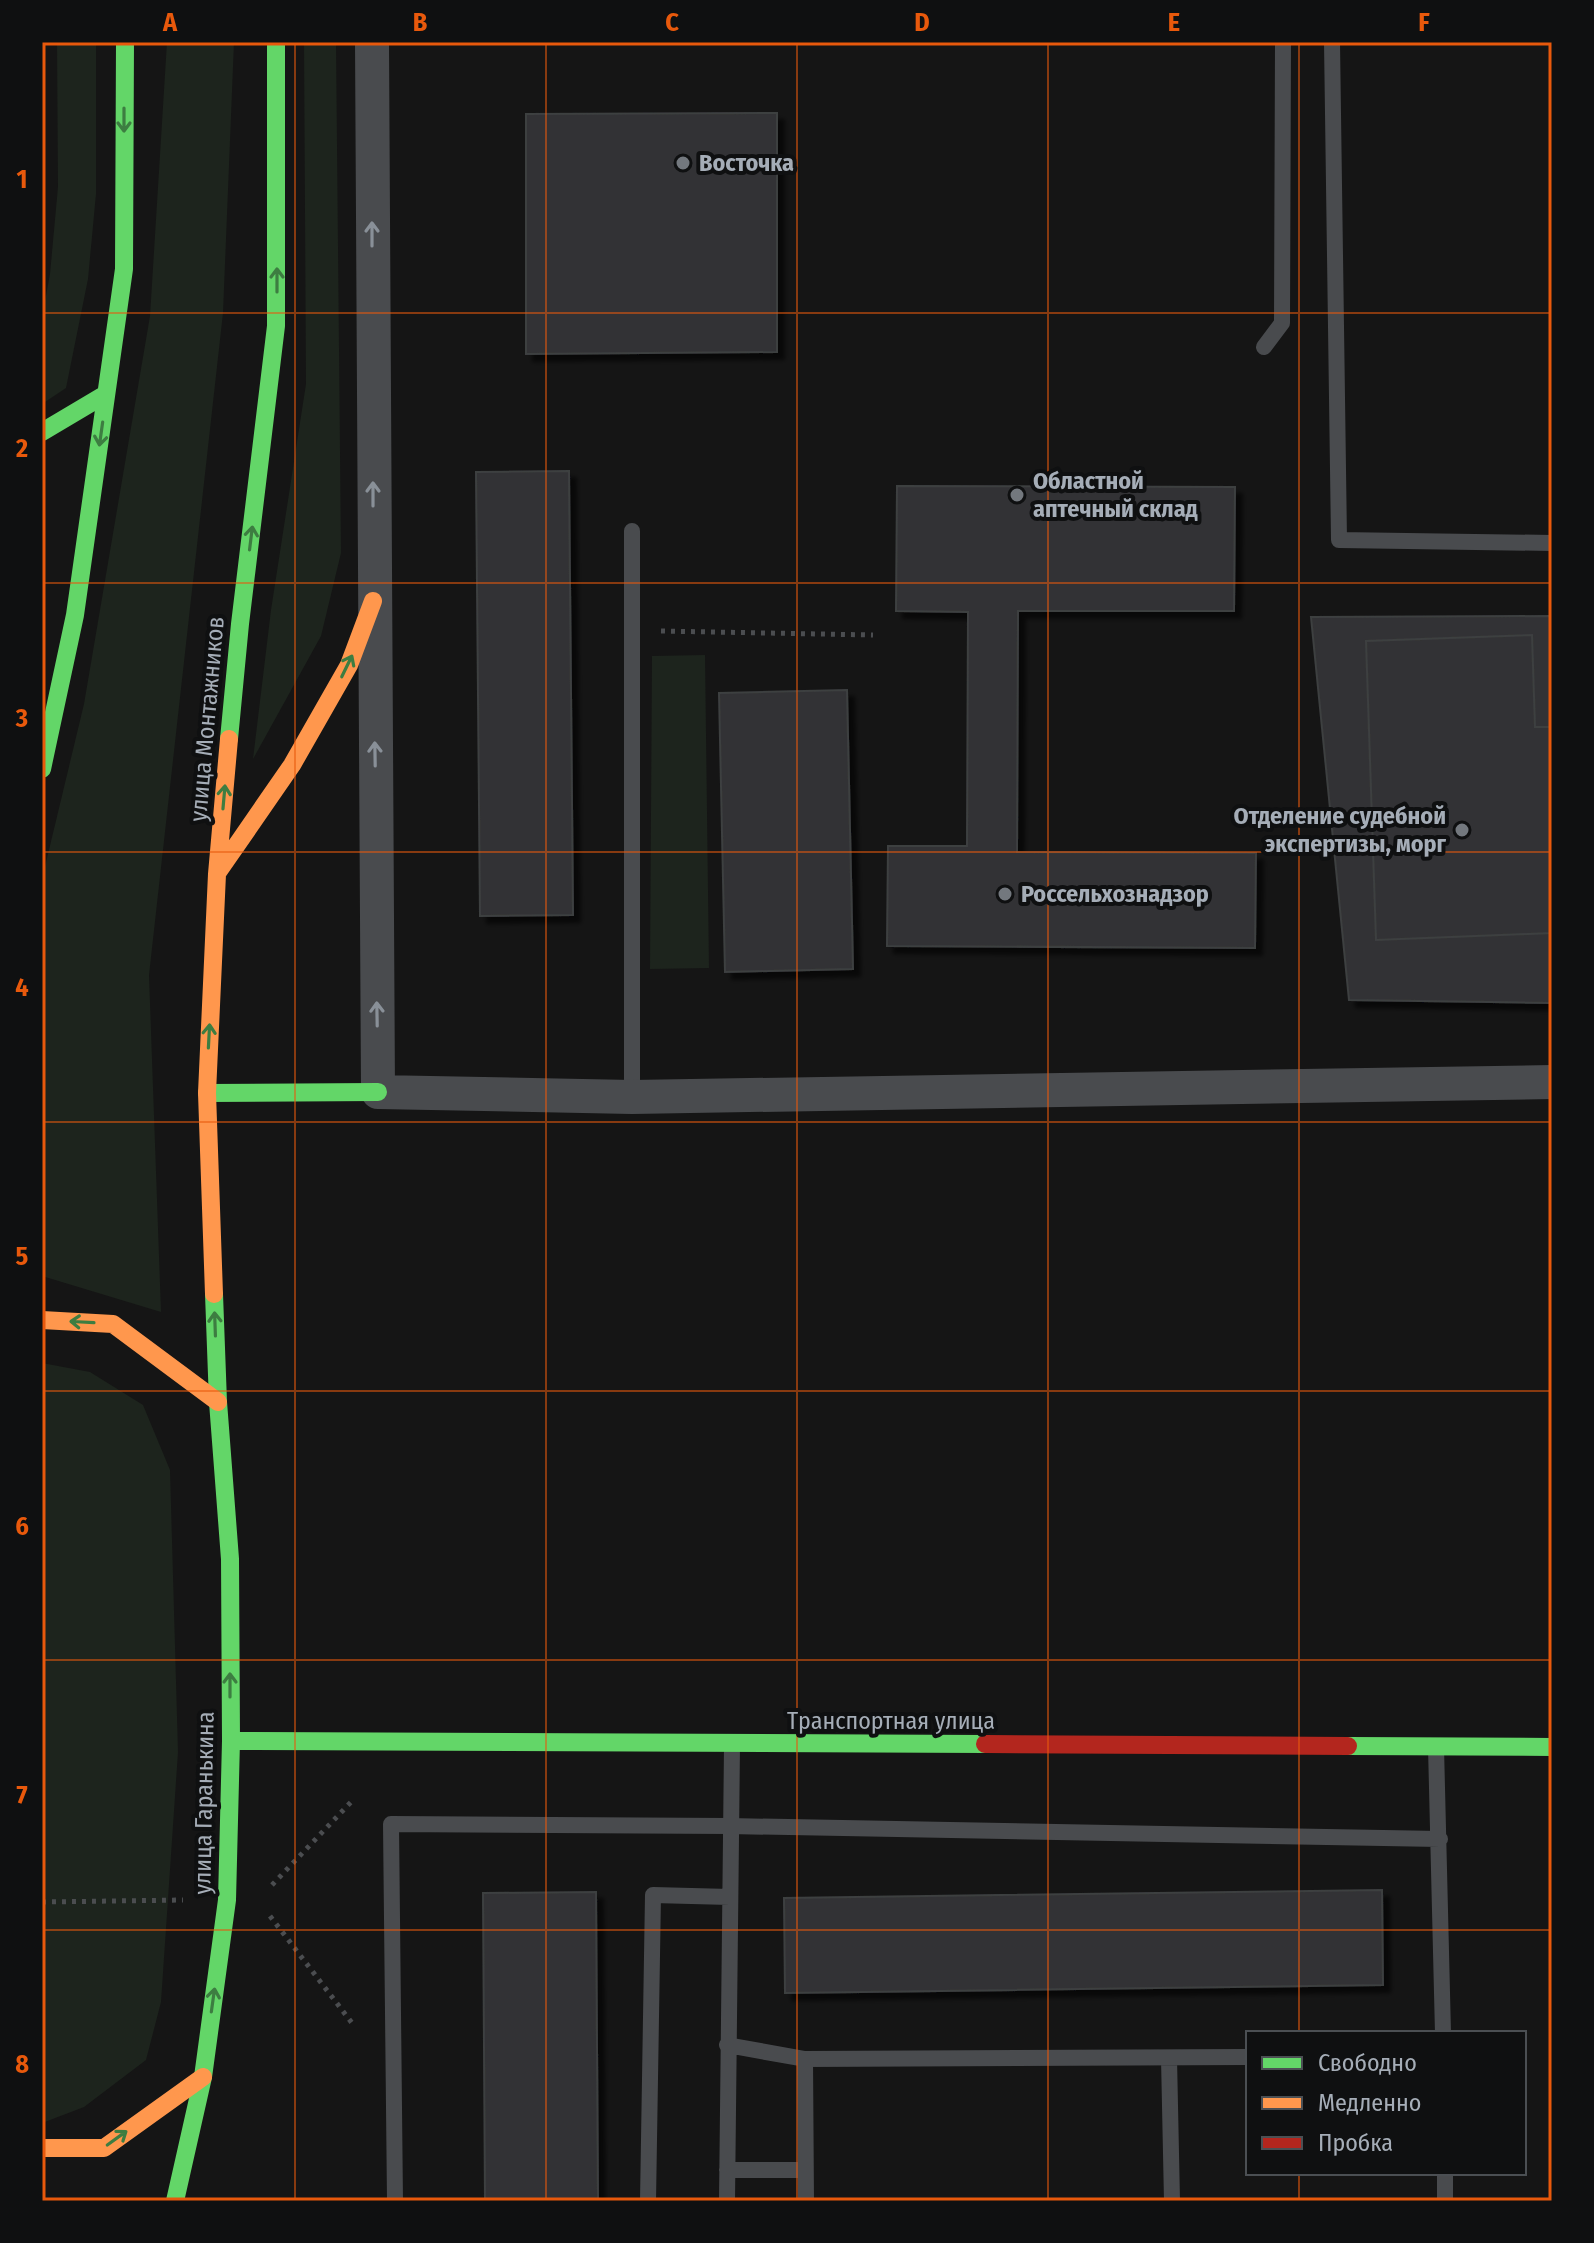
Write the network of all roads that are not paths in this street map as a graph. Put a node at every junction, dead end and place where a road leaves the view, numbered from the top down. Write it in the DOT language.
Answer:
graph roads {
  1 [pos="125,42"];
  2 [pos="276,42"];
  3 [pos="372,42"];
  4 [pos="1283,42"];
  5 [pos="1332,42"];
  6 [pos="1264,347"];
  7 [pos="106,394"];
  8 [pos="42,432"];
  9 [pos="632,531"];
  10 [pos="1552,543"];
  11 [pos="373,601"];
  12 [pos="42,769"];
  13 [pos="217,874"];
  14 [pos="1552,1082"];
  15 [pos="378,1092"];
  16 [pos="207,1093"];
  17 [pos="632,1097"];
  18 [pos="42,1320"];
  19 [pos="218,1402"];
  20 [pos="231,1741"];
  21 [pos="732,1744"];
  22 [pos="1436,1747"];
  23 [pos="1552,1747"];
  24 [pos="729,1826"];
  25 [pos="1440,1839"];
  26 [pos="730,1897"];
  27 [pos="1443,2031"];
  28 [pos="727,2045"];
  29 [pos="1246,2057"];
  30 [pos="1169,2058"];
  31 [pos="805,2059"];
  32 [pos="203,2077"];
  33 [pos="42,2148"];
  34 [pos="727,2170"];
  35 [pos="805,2170"];
  36 [pos="1445,2175"];
  37 [pos="175,2201"];
  38 [pos="395,2201"];
  39 [pos="648,2201"];
  40 [pos="727,2201"];
  41 [pos="806,2201"];
  42 [pos="1172,2201"];
  43 [pos="1445,2201"];
  1 -- 7 [label="main road, one-way"];
  13 -- 2 [label="main road, улица Монтажников, one-way"];
  11 -- 3 [label="street, one-way"];
  4 -- 6 [label="lane"];
  5 -- 10 [label="lane"];
  7 -- 8 [label="main road"];
  7 -- 12 [label="main road, one-way"];
  9 -- 17 [label="lane"];
  13 -- 11 [label="main road, one-way"];
  15 -- 11 [label="street, one-way"];
  16 -- 13 [label="main road, улица Монтажников, one-way"];
  14 -- 17 [label="street"];
  15 -- 16 [label="main road"];
  15 -- 17 [label="street"];
  19 -- 16 [label="main road, улица Монтажников, one-way"];
  19 -- 18 [label="main road, one-way"];
  20 -- 19 [label="main road, улица Гаранькина, one-way"];
  20 -- 21 [label="main road, Транспортная улица"];
  32 -- 20 [label="main road, улица Гаранькина, one-way"];
  21 -- 22 [label="main road, Транспортная улица"];
  21 -- 24 [label="lane"];
  22 -- 23 [label="main road, Транспортная улица"];
  22 -- 25 [label="lane"];
  24 -- 25 [label="lane"];
  24 -- 26 [label="lane"];
  24 -- 38 [label="lane"];
  25 -- 27 [label="lane"];
  26 -- 28 [label="lane"];
  26 -- 39 [label="lane"];
  28 -- 31 [label="lane"];
  28 -- 34 [label="lane"];
  29 -- 30 [label="lane"];
  30 -- 31 [label="lane"];
  30 -- 42 [label="lane"];
  31 -- 35 [label="lane"];
  33 -- 32 [label="main road, one-way"];
  32 -- 37 [label="main road, улица Гаранькина"];
  34 -- 35 [label="lane"];
  34 -- 40 [label="lane"];
  35 -- 41 [label="lane"];
  36 -- 43 [label="lane"];
}
